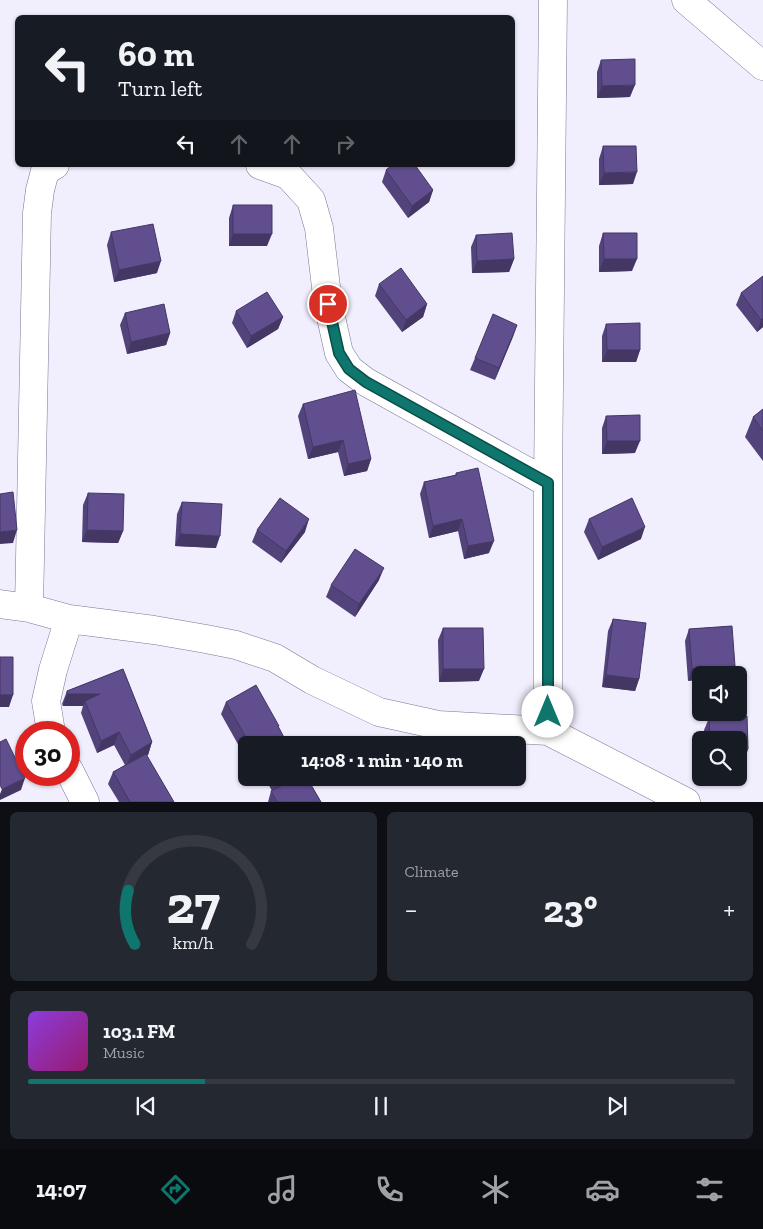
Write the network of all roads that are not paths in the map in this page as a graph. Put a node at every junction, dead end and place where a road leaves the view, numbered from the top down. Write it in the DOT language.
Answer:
graph roads {
  1 [pos="553,0"];
  2 [pos="686,0"];
  3 [pos="763,66"];
  4 [pos="52,167"];
  5 [pos="266,167"];
  6 [pos="548,483"];
  7 [pos="0,604"];
  8 [pos="29,608"];
  9 [pos="69,619"];
  10 [pos="49,721"];
  11 [pos="548,731"];
  12 [pos="77,786"];
  13 [pos="85,802"];
  14 [pos="686,802"];
  1 -- 6 [label="street"];
  2 -- 3 [label="street"];
  4 -- 8 [label="street"];
  5 -- 6 [label="street"];
  6 -- 11 [label="street"];
  7 -- 8 [label="street"];
  8 -- 9 [label="street"];
  9 -- 10 [label="street"];
  9 -- 11 [label="street"];
  11 -- 14 [label="street"];
  12 -- 13 [label="street"];
}
